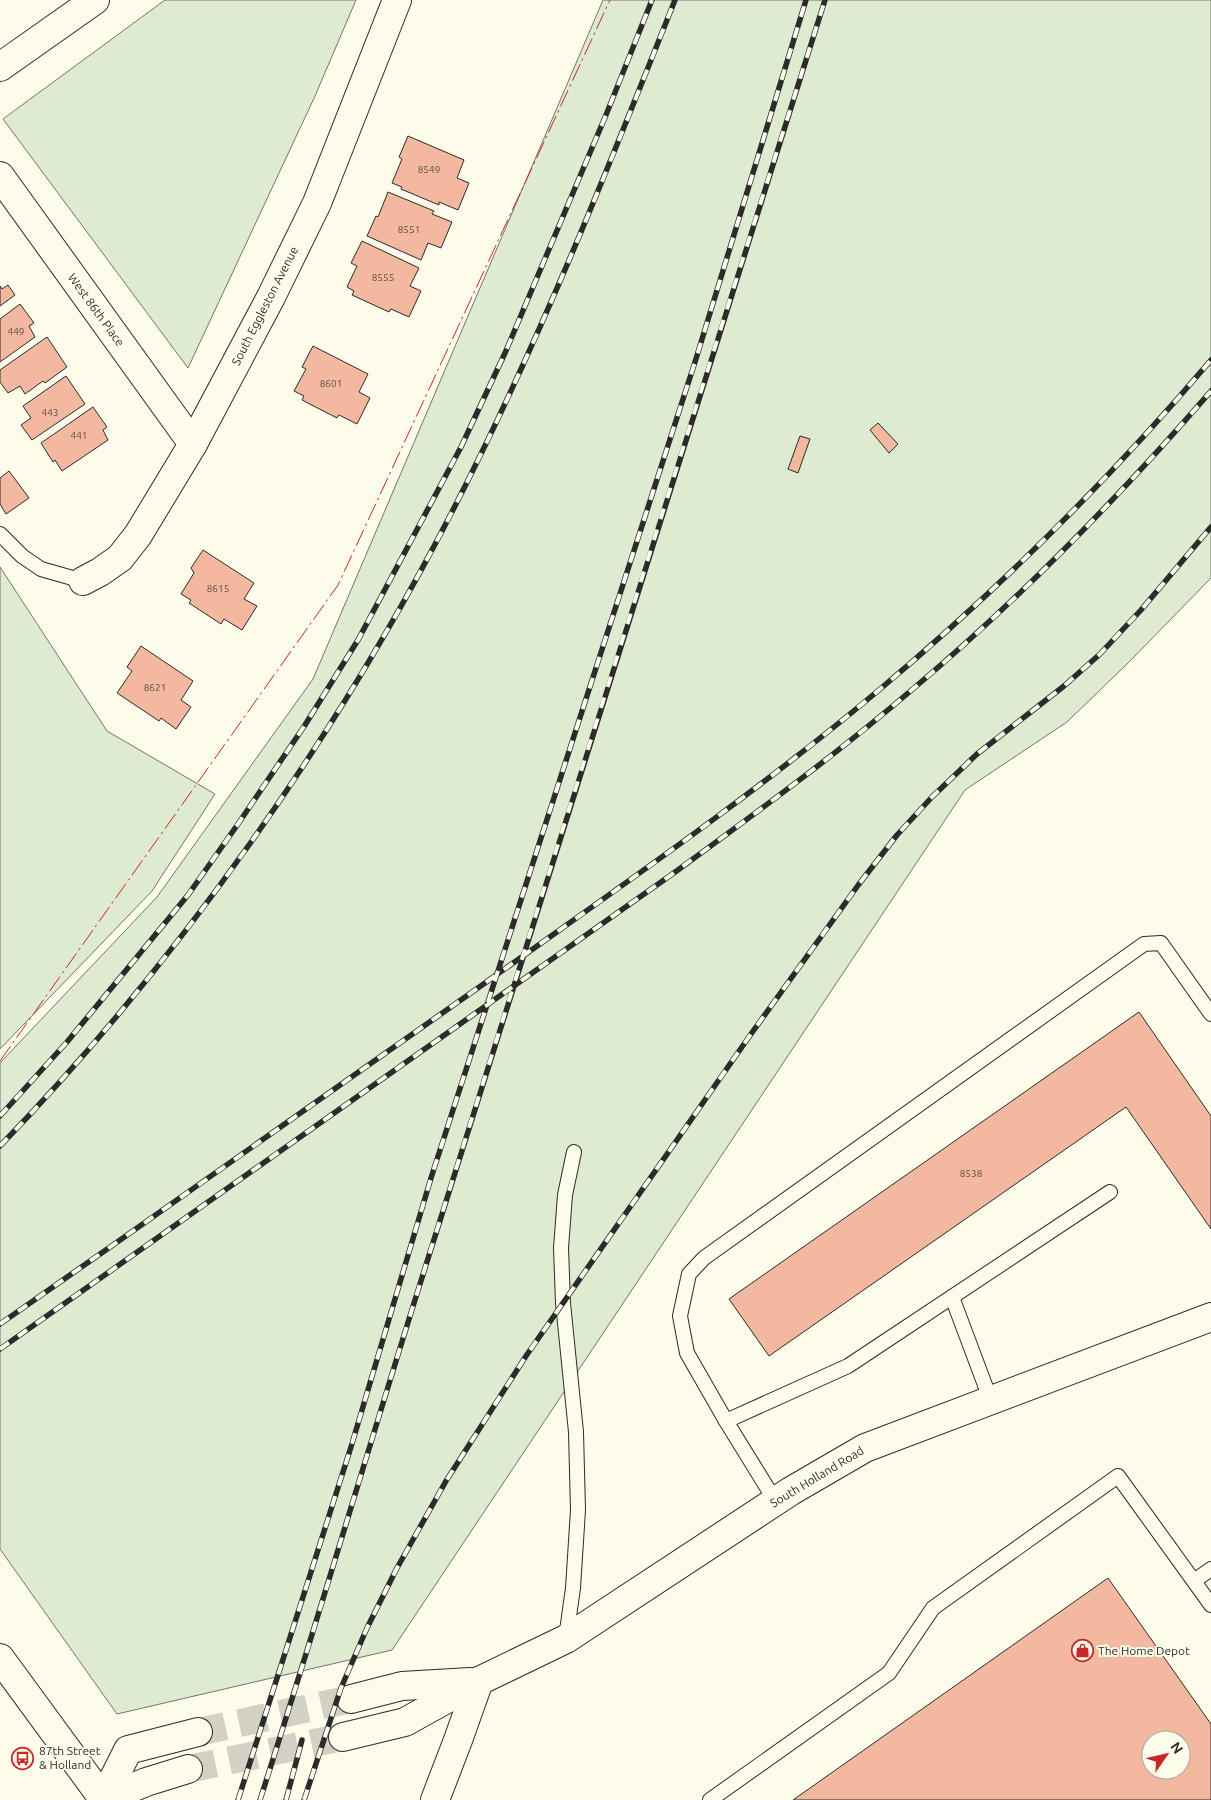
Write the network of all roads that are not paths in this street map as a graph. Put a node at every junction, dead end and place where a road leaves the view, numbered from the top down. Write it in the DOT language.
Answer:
graph roads {
  1 [pos="397,0"];
  2 [pos="93,1"];
  3 [pos="0,66"];
  4 [pos="0,176"];
  5 [pos="193,444"];
  6 [pos="0,534"];
  7 [pos="83,581"];
  8 [pos="1211,1014"];
  9 [pos="574,1152"];
  10 [pos="1110,1192"];
  11 [pos="952,1297"];
  12 [pos="1211,1317"];
  13 [pos="991,1401"];
  14 [pos="726,1421"];
  15 [pos="776,1502"];
  16 [pos="1211,1569"];
  17 [pos="1194,1581"];
  18 [pos="1211,1605"];
  19 [pos="566,1639"];
  20 [pos="0,1658"];
  21 [pos="479,1681"];
  22 [pos="351,1699"];
  23 [pos="198,1732"];
  24 [pos="343,1737"];
  25 [pos="188,1769"];
  26 [pos="103,1800"];
  27 [pos="434,1800"];
  28 [pos="710,1800"];
  1 -- 5 [label="main road, South Eggleston Avenue"];
  2 -- 3 [label="main road"];
  4 -- 5 [label="main road, West 86th Place"];
  5 -- 7 [label="main road, South Eggleston Avenue"];
  6 -- 7 [label="lane"];
  8 -- 14 [label="lane"];
  9 -- 19 [label="lane"];
  10 -- 11 [label="lane"];
  11 -- 13 [label="lane"];
  11 -- 14 [label="lane"];
  12 -- 13 [label="main road, South Holland Road"];
  13 -- 15 [label="main road, South Holland Road"];
  14 -- 15 [label="lane"];
  15 -- 19 [label="main road, South Holland Road"];
  16 -- 17 [label="lane"];
  17 -- 18 [label="lane"];
  17 -- 28 [label="lane"];
  19 -- 21 [label="main road, South Holland Road"];
  20 -- 26 [label="main road"];
  21 -- 22 [label="main road, South Holland Road"];
  21 -- 24 [label="main road, South Holland Road"];
  21 -- 27 [label="main road"];
  23 -- 26 [label="main road"];
  25 -- 26 [label="main road"];
}
